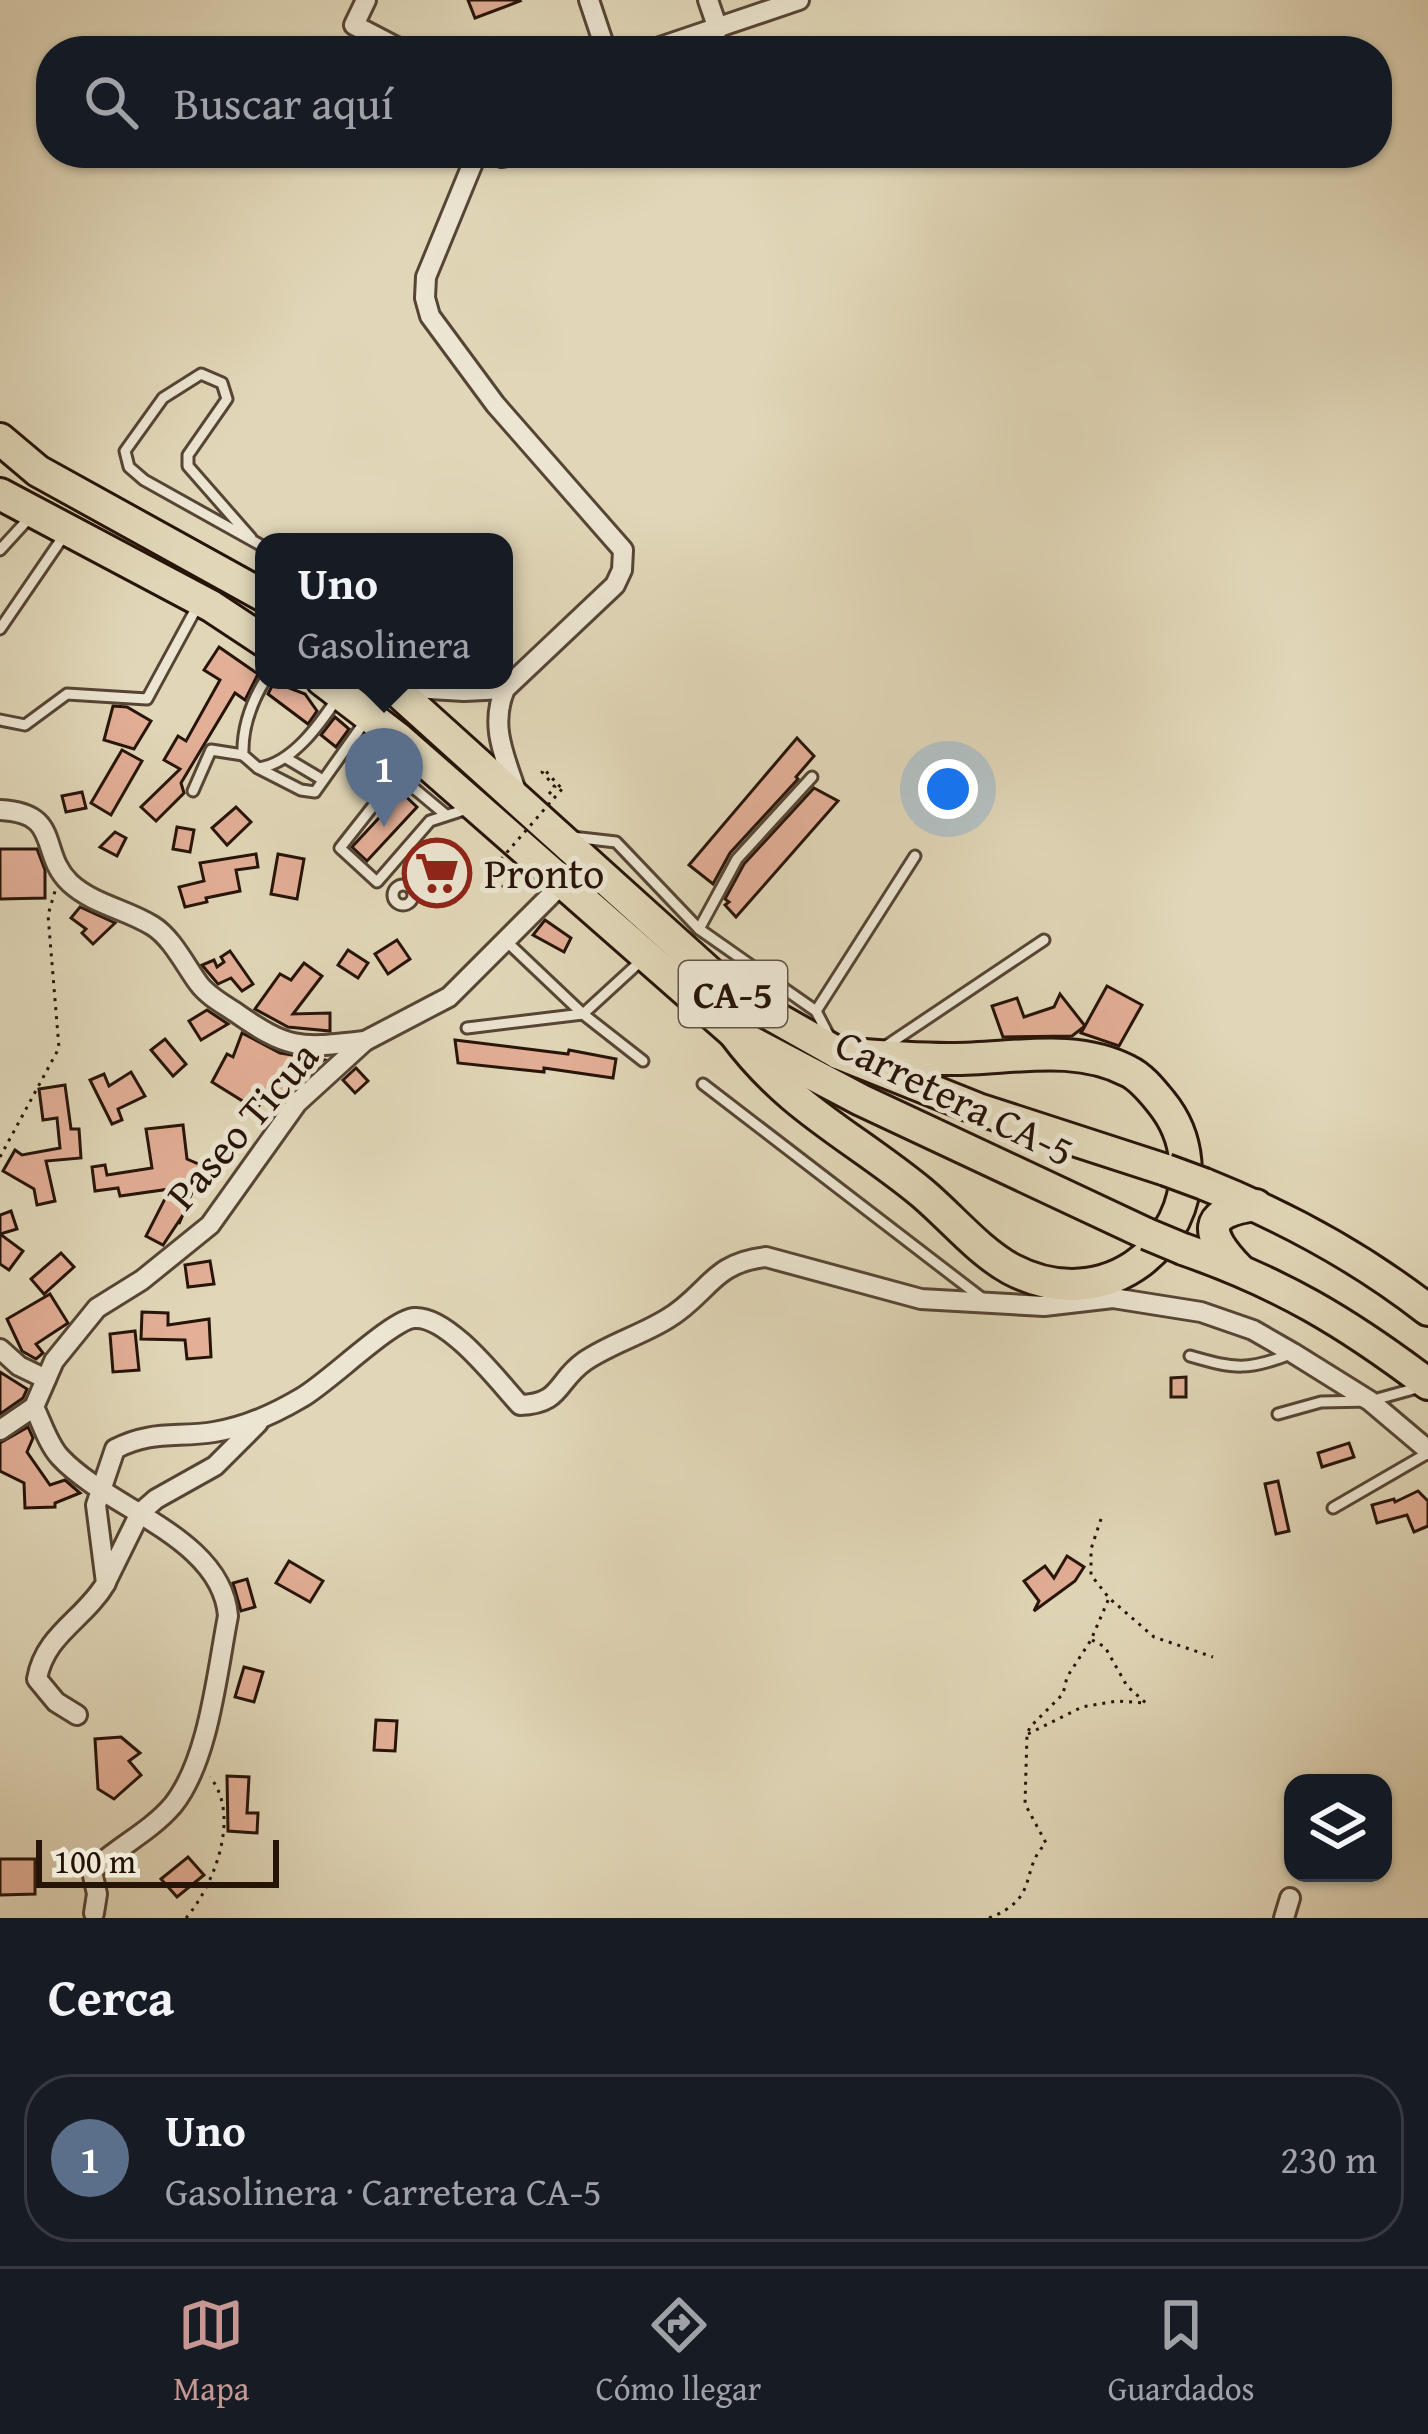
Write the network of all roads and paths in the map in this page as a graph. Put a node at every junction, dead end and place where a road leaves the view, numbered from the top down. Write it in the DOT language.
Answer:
graph roads {
  1 [pos="366,0"];
  2 [pos="589,0"];
  3 [pos="708,0"];
  4 [pos="799,0"];
  5 [pos="718,28"];
  6 [pos="375,36"];
  7 [pos="601,36"];
  8 [pos="694,36"];
  9 [pos="471,168"];
  10 [pos="0,440"];
  11 [pos="15,499"];
  12 [pos="68,530"];
  13 [pos="251,538"];
  14 [pos="255,541"];
  15 [pos="0,550"];
  16 [pos="255,591"];
  17 [pos="200,600"];
  18 [pos="0,628"];
  19 [pos="255,635"];
  20 [pos="513,681"];
  21 [pos="260,689"];
  22 [pos="331,689"];
  23 [pos="335,689"];
  24 [pos="405,689"];
  25 [pos="505,689"];
  26 [pos="370,716"];
  27 [pos="0,720"];
  28 [pos="399,739"];
  29 [pos="243,755"];
  30 [pos="286,758"];
  31 [pos="258,768"];
  32 [pos="392,770"];
  33 [pos="812,777"];
  34 [pos="323,781"];
  35 [pos="555,787"];
  36 [pos="193,791"];
  37 [pos="518,799"];
  38 [pos="0,810"];
  39 [pos="461,810"];
  40 [pos="555,835"];
  41 [pos="915,856"];
  42 [pos="395,861"];
  43 [pos="500,870"];
  44 [pos="60,872"];
  45 [pos="377,882"];
  46 [pos="402,885"];
  47 [pos="560,885"];
  48 [pos="394,896"];
  49 [pos="700,929"];
  50 [pos="505,940"];
  51 [pos="1044,940"];
  52 [pos="645,957"];
  53 [pos="816,1011"];
  54 [pos="583,1014"];
  55 [pos="467,1028"];
  56 [pos="734,1034"];
  57 [pos="365,1041"];
  58 [pos="838,1053"];
  59 [pos="875,1056"];
  60 [pos="643,1061"];
  61 [pos="703,1084"];
  62 [pos="0,1157"];
  63 [pos="1256,1205"];
  64 [pos="1239,1269"];
  65 [pos="1126,1287"];
  66 [pos="992,1306"];
  67 [pos="1428,1310"];
  68 [pos="0,1349"];
  69 [pos="1293,1353"];
  70 [pos="1190,1356"];
  71 [pos="46,1379"];
  72 [pos="1428,1384"];
  73 [pos="1370,1401"];
  74 [pos="34,1407"];
  75 [pos="1278,1414"];
  76 [pos="261,1419"];
  77 [pos="0,1430"];
  78 [pos="1428,1452"];
  79 [pos="98,1491"];
  80 [pos="1334,1508"];
  81 [pos="140,1513"];
  82 [pos="1101,1519"];
  83 [pos="106,1583"];
  84 [pos="1109,1598"];
  85 [pos="1091,1640"];
  86 [pos="1213,1658"];
  87 [pos="76,1714"];
  88 [pos="1027,1735"];
  89 [pos="197,1762"];
  90 [pos="94,1912"];
  91 [pos="186,1918"];
  92 [pos="989,1918"];
  1 -- 6 [label="street"];
  2 -- 7 [label="street"];
  3 -- 5 [label="street"];
  4 -- 5 [label="street"];
  5 -- 8 [label="street"];
  9 -- 20 [label="street"];
  10 -- 16 [label="highway"];
  11 -- 12 [label="highway"];
  11 -- 15 [label="lane"];
  12 -- 17 [label="highway"];
  12 -- 18 [label="lane"];
  13 -- 13 [label="lane"];
  13 -- 14 [label="lane"];
  17 -- 19 [label="highway"];
  17 -- 27 [label="lane"];
  21 -- 29 [label="lane"];
  22 -- 30 [label="lane"];
  23 -- 26 [label="highway, Carretera CA-5 / CA-5"];
  24 -- 37 [label="highway, Carretera CA-5 / CA-5"];
  25 -- 37 [label="street"];
  26 -- 28 [label="highway, Carretera CA-5 / CA-5"];
  26 -- 34 [label="lane"];
  28 -- 32 [label="lane"];
  28 -- 39 [label="highway, Carretera CA-5 / CA-5"];
  29 -- 31 [label="lane"];
  29 -- 36 [label="lane"];
  30 -- 31 [label="lane"];
  30 -- 34 [label="lane"];
  31 -- 34 [label="lane"];
  32 -- 39 [label="lane"];
  32 -- 45 [label="lane"];
  33 -- 49 [label="lane"];
  35 -- 43 [label="path, bridge"];
  37 -- 40 [label="highway, Carretera CA-5 / CA-5"];
  38 -- 44 [label="street"];
  39 -- 42 [label="lane"];
  39 -- 47 [label="highway, Carretera CA-5 / CA-5"];
  40 -- 49 [label="lane"];
  40 -- 58 [label="highway, Carretera CA-5 / CA-5"];
  41 -- 53 [label="lane"];
  42 -- 45 [label="lane"];
  42 -- 46 [label="lane"];
  44 -- 57 [label="street"];
  44 -- 62 [label="path"];
  45 -- 48 [label="lane"];
  46 -- 48 [label="lane"];
  46 -- 48 [label="lane"];
  47 -- 50 [label="street, Paseo Ticua"];
  47 -- 52 [label="highway, Carretera CA-5 / CA-5"];
  49 -- 53 [label="lane"];
  50 -- 54 [label="lane"];
  50 -- 57 [label="street, Paseo Ticua"];
  51 -- 59 [label="lane"];
  52 -- 54 [label="lane"];
  52 -- 56 [label="highway, Carretera CA-5 / CA-5"];
  53 -- 58 [label="lane"];
  54 -- 55 [label="lane"];
  54 -- 60 [label="lane"];
  56 -- 64 [label="highway, Carretera CA-5 / CA-5, bridge"];
  56 -- 65 [label="highway"];
  57 -- 71 [label="street, Paseo Ticua"];
  58 -- 59 [label="highway"];
  58 -- 63 [label="highway, Carretera CA-5 / CA-5, bridge"];
  59 -- 65 [label="highway"];
  61 -- 66 [label="lane"];
  63 -- 64 [label="highway"];
  63 -- 67 [label="highway, Carretera CA-5 / CA-5"];
  64 -- 72 [label="highway, Carretera CA-5 / CA-5"];
  65 -- 66 [label="street"];
  65 -- 69 [label="street"];
  66 -- 76 [label="street"];
  68 -- 71 [label="street"];
  69 -- 70 [label="lane"];
  69 -- 73 [label="street"];
  71 -- 74 [label="street, Paseo Ticua"];
  72 -- 73 [label="lane"];
  73 -- 75 [label="lane"];
  73 -- 78 [label="street"];
  74 -- 77 [label="street"];
  74 -- 79 [label="street"];
  76 -- 79 [label="street"];
  76 -- 81 [label="street"];
  78 -- 80 [label="lane"];
  79 -- 81 [label="street"];
  79 -- 83 [label="street"];
  81 -- 83 [label="street"];
  81 -- 89 [label="street"];
  82 -- 84 [label="path"];
  83 -- 87 [label="street"];
  84 -- 85 [label="path"];
  84 -- 86 [label="path"];
  85 -- 88 [label="path"];
  85 -- 88 [label="path"];
  88 -- 92 [label="path"];
  89 -- 90 [label="street"];
  89 -- 91 [label="path"];
}
